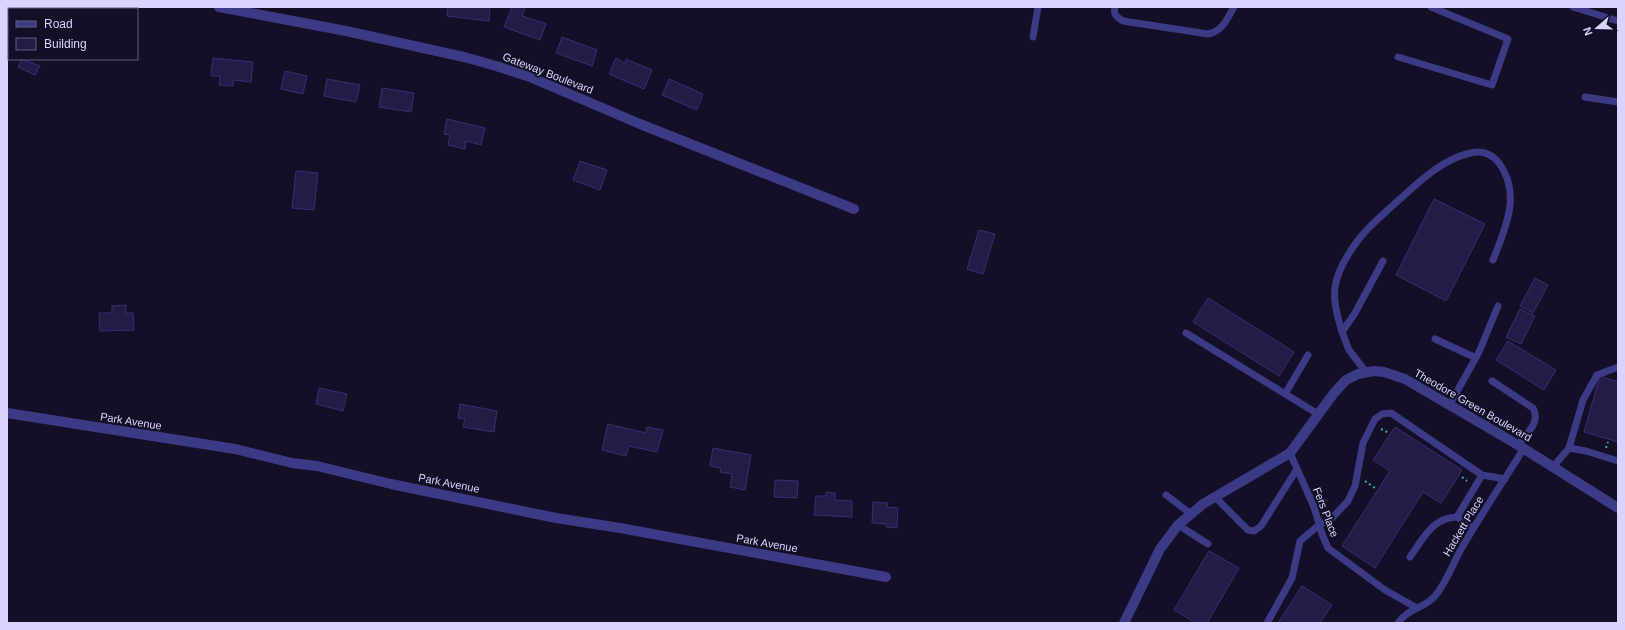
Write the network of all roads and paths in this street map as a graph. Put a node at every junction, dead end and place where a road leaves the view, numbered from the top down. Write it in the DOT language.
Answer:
graph roads {
  1 [pos="219,7"];
  2 [pos="1038,7"];
  3 [pos="1115,7"];
  4 [pos="1234,7"];
  5 [pos="1431,7"];
  6 [pos="1573,7"];
  7 [pos="1618,21"];
  8 [pos="1033,37"];
  9 [pos="1398,56"];
  10 [pos="1585,97"];
  11 [pos="1618,102"];
  12 [pos="854,209"];
  13 [pos="1493,260"];
  14 [pos="1383,261"];
  15 [pos="1498,306"];
  16 [pos="1342,332"];
  17 [pos="1186,333"];
  18 [pos="1435,339"];
  19 [pos="1308,355"];
  20 [pos="1476,358"];
  21 [pos="1618,367"];
  22 [pos="1366,372"];
  23 [pos="1492,381"];
  24 [pos="1285,394"];
  25 [pos="1450,404"];
  26 [pos="7,413"];
  27 [pos="1318,414"];
  28 [pos="1521,447"];
  29 [pos="1569,448"];
  30 [pos="1290,453"];
  31 [pos="1618,461"];
  32 [pos="1553,466"];
  33 [pos="1297,469"];
  34 [pos="1482,475"];
  35 [pos="1505,479"];
  36 [pos="1166,495"];
  37 [pos="1215,497"];
  38 [pos="1618,508"];
  39 [pos="1191,514"];
  40 [pos="1457,517"];
  41 [pos="1178,525"];
  42 [pos="1319,525"];
  43 [pos="1474,528"];
  44 [pos="1208,544"];
  45 [pos="1410,557"];
  46 [pos="886,577"];
  47 [pos="1417,608"];
  48 [pos="1124,623"];
  49 [pos="1267,623"];
  50 [pos="1398,623"];
  1 -- 12 [label="street, Gateway Boulevard"];
  2 -- 8 [label="lane"];
  3 -- 4 [label="lane"];
  5 -- 9 [label="lane"];
  6 -- 7 [label="lane"];
  10 -- 11 [label="lane"];
  13 -- 16 [label="lane"];
  14 -- 16 [label="lane"];
  15 -- 20 [label="lane"];
  16 -- 22 [label="lane"];
  17 -- 24 [label="lane"];
  18 -- 20 [label="lane"];
  19 -- 24 [label="lane"];
  20 -- 25 [label="lane"];
  21 -- 29 [label="lane"];
  22 -- 25 [label="street, Theodore Green Boulevard"];
  22 -- 27 [label="street, Theodore Green Boulevard"];
  23 -- 28 [label="lane, Hackett Place"];
  24 -- 27 [label="lane"];
  25 -- 28 [label="street, Theodore Green Boulevard"];
  26 -- 46 [label="street, Park Avenue"];
  27 -- 30 [label="street, Theodore Green Boulevard"];
  28 -- 32 [label="street, Theodore Green Boulevard"];
  28 -- 35 [label="lane, Hackett Place"];
  29 -- 31 [label="lane"];
  29 -- 32 [label="lane"];
  30 -- 33 [label="lane, Fers Place"];
  30 -- 37 [label="street"];
  32 -- 38 [label="street, Theodore Green Boulevard"];
  33 -- 37 [label="lane"];
  33 -- 42 [label="lane, Fers Place"];
  34 -- 35 [label="lane"];
  34 -- 40 [label="lane"];
  34 -- 42 [label="lane"];
  35 -- 43 [label="lane, Hackett Place"];
  36 -- 39 [label="lane"];
  37 -- 39 [label="street"];
  39 -- 41 [label="street"];
  40 -- 43 [label="lane"];
  40 -- 45 [label="lane"];
  41 -- 44 [label="lane"];
  41 -- 48 [label="street"];
  42 -- 47 [label="lane, Fers Place"];
  42 -- 49 [label="lane"];
  43 -- 47 [label="lane, Hackett Place"];
  47 -- 50 [label="lane, Hackett Place"];
}
